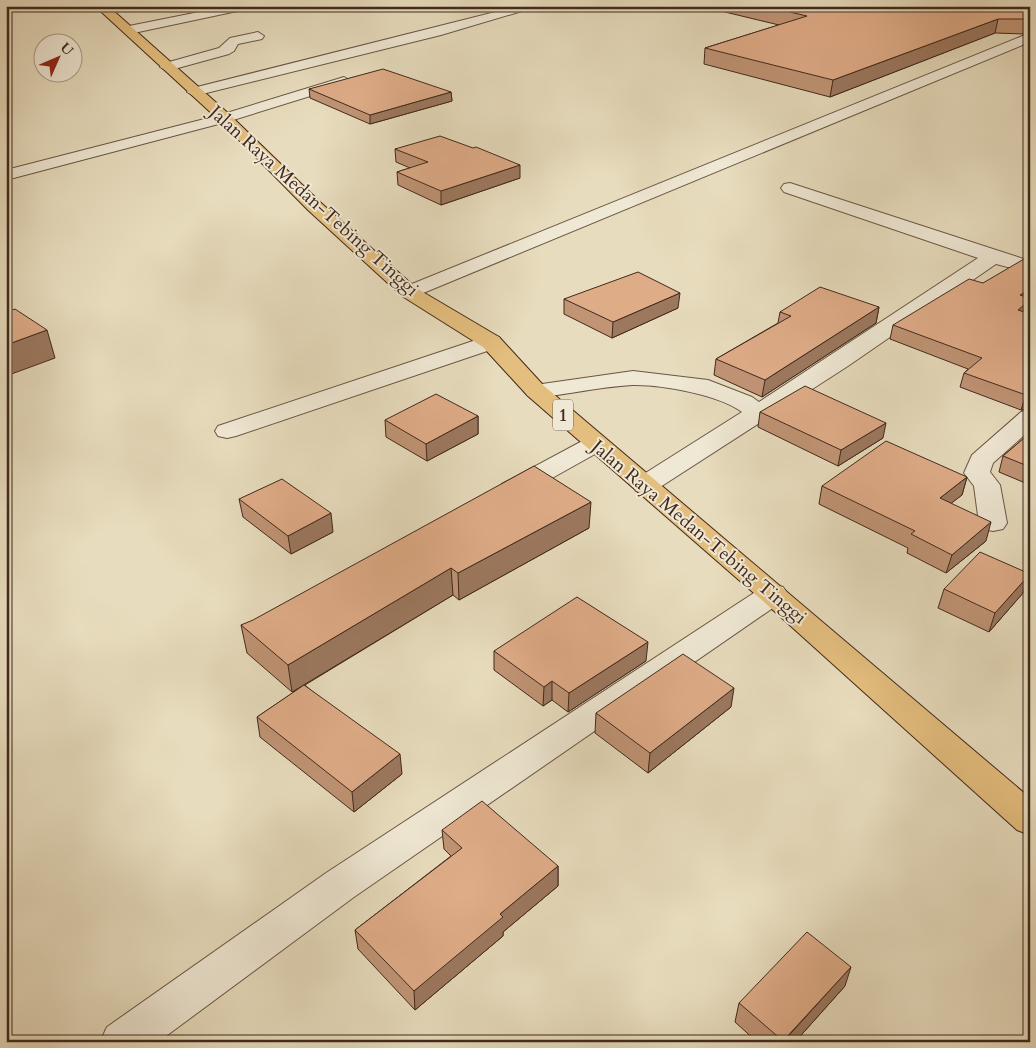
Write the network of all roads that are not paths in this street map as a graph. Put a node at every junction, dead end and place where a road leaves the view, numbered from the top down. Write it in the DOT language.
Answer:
graph roads {
  1 [pos="533,6"];
  2 [pos="108,7"];
  3 [pos="242,7"];
  4 [pos="413,26"];
  5 [pos="129,30"];
  6 [pos="437,32"];
  7 [pos="258,36"];
  8 [pos="1025,39"];
  9 [pos="167,67"];
  10 [pos="344,82"];
  11 [pos="194,92"];
  12 [pos="225,118"];
  13 [pos="6,175"];
  14 [pos="790,188"];
  15 [pos="993,257"];
  16 [pos="1030,267"];
  17 [pos="409,292"];
  18 [pos="492,342"];
  19 [pos="536,391"];
  20 [pos="758,413"];
  21 [pos="1030,417"];
  22 [pos="226,432"];
  23 [pos="595,444"];
  24 [pos="645,485"];
  25 [pos="493,501"];
  26 [pos="994,523"];
  27 [pos="773,594"];
  28 [pos="1029,818"];
  29 [pos="122,1042"];
  1 -- 6 [label="street"];
  2 -- 5 [label="highway, Jalan Raya Medan-Tebing Tinggi / 1"];
  3 -- 5 [label="street"];
  4 -- 6 [label="street"];
  5 -- 9 [label="highway, Jalan Raya Medan-Tebing Tinggi / 1"];
  6 -- 11 [label="street"];
  7 -- 9 [label="street"];
  8 -- 17 [label="street"];
  9 -- 11 [label="highway, Jalan Raya Medan-Tebing Tinggi / 1"];
  10 -- 12 [label="street"];
  11 -- 12 [label="highway, Jalan Raya Medan-Tebing Tinggi / 1"];
  12 -- 13 [label="street"];
  12 -- 17 [label="highway, Jalan Raya Medan-Tebing Tinggi / 1"];
  14 -- 15 [label="street"];
  15 -- 16 [label="street"];
  15 -- 20 [label="street"];
  17 -- 18 [label="highway, Jalan Raya Medan-Tebing Tinggi / 1"];
  18 -- 19 [label="highway, Jalan Raya Medan-Tebing Tinggi / 1"];
  18 -- 22 [label="street"];
  19 -- 20 [label="street"];
  19 -- 23 [label="highway, Jalan Raya Medan-Tebing Tinggi / 1"];
  20 -- 24 [label="street"];
  21 -- 26 [label="street"];
  23 -- 24 [label="highway, Jalan Raya Medan-Tebing Tinggi / 1"];
  23 -- 25 [label="street"];
  24 -- 27 [label="highway, Jalan Raya Medan-Tebing Tinggi / 1"];
  27 -- 28 [label="highway, Jalan Raya Medan-Tebing Tinggi / 1"];
  27 -- 29 [label="street"];
}
